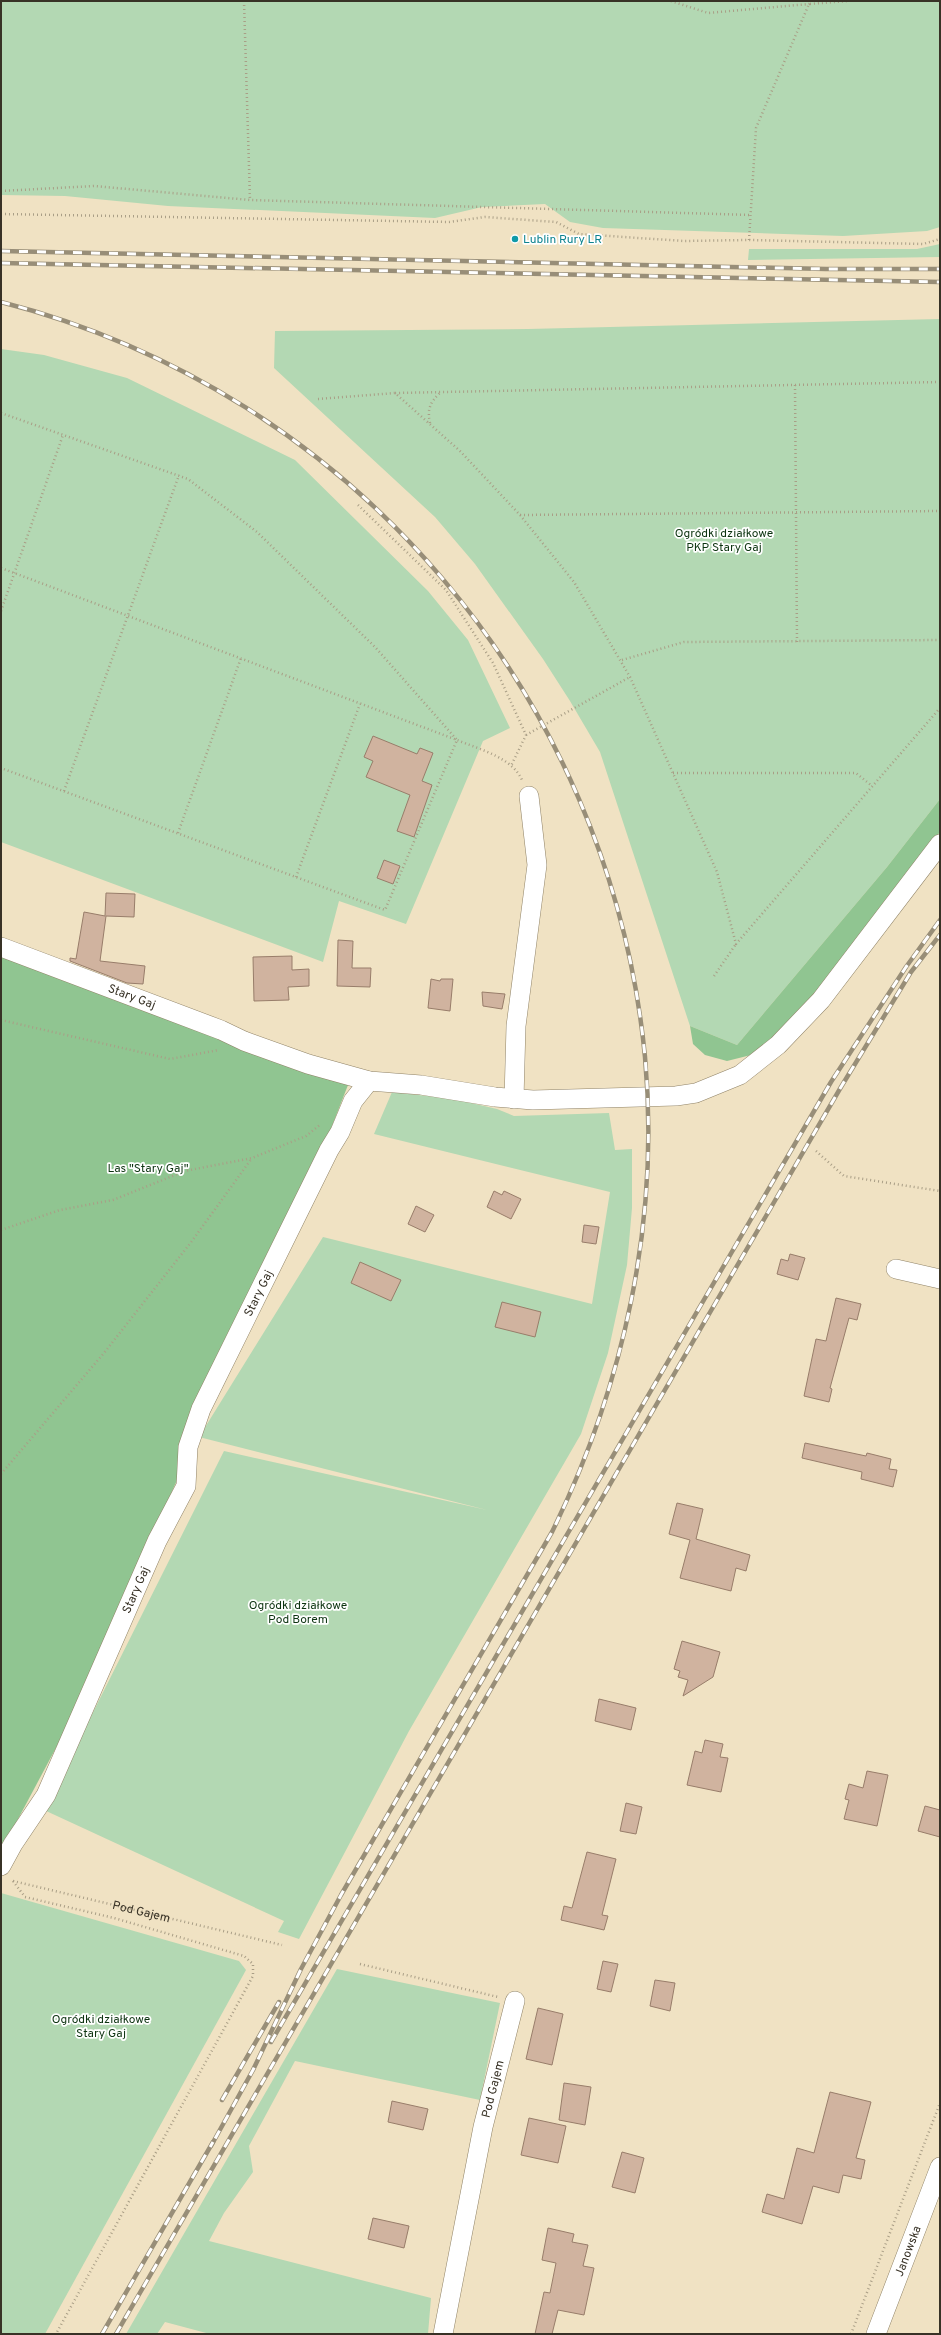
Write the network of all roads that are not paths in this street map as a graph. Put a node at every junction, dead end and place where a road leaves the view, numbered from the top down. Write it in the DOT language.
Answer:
graph roads {
  1 [pos="529,796"];
  2 [pos="940,844"];
  3 [pos="1,947"];
  4 [pos="369,1081"];
  5 [pos="514,1100"];
  6 [pos="896,1268"];
  7 [pos="940,1279"];
  8 [pos="5,1873"];
  9 [pos="515,2000"];
  10 [pos="940,2167"];
  11 [pos="443,2334"];
  12 [pos="876,2334"];
  1 -- 5 [label="street"];
  2 -- 5 [label="street"];
  3 -- 4 [label="street, Stary Gaj"];
  4 -- 5 [label="street"];
  4 -- 8 [label="street, Stary Gaj"];
  6 -- 7 [label="street"];
  9 -- 11 [label="street, Pod Gajem"];
  10 -- 12 [label="street, Janowska"];
}
